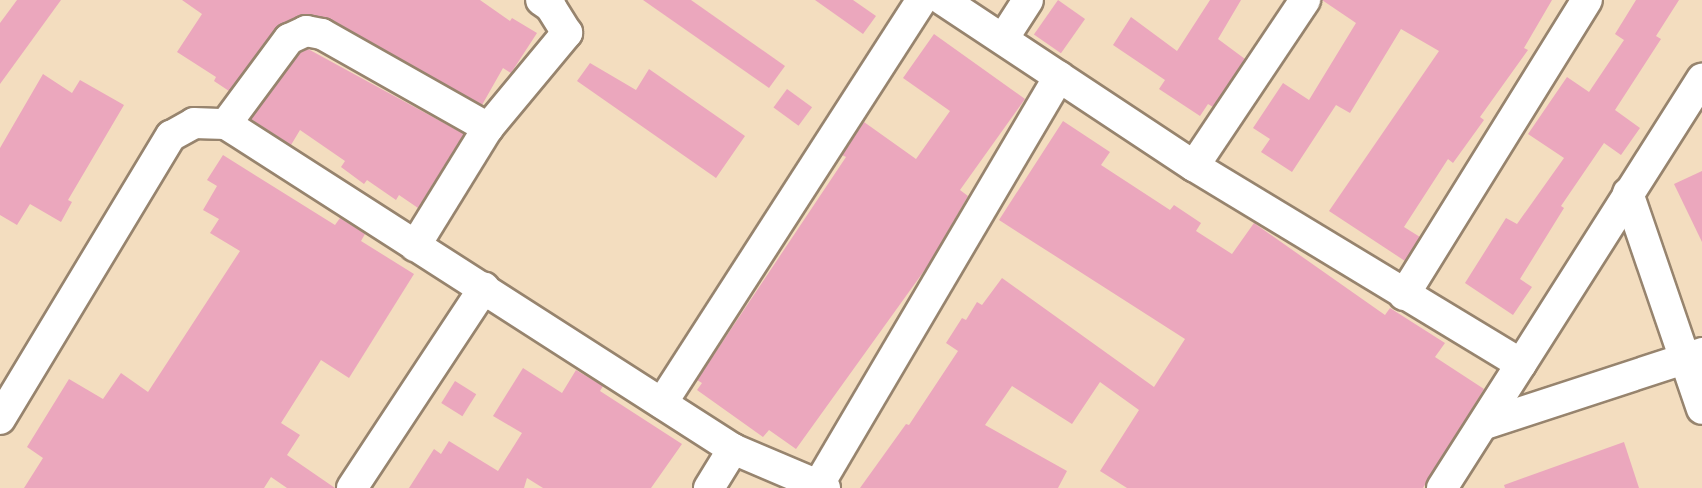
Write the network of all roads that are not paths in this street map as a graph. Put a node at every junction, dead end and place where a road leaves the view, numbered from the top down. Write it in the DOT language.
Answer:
graph roads {
  1 [pos="541,0"];
  2 [pos="922,0"];
  3 [pos="943,0"];
  4 [pos="1028,0"];
  5 [pos="1305,0"];
  6 [pos="1587,0"];
  7 [pos="1003,39"];
  8 [pos="1059,76"];
  9 [pos="1702,79"];
  10 [pos="226,124"];
  11 [pos="488,128"];
  12 [pos="1194,166"];
  13 [pos="1628,193"];
  14 [pos="415,246"];
  15 [pos="484,288"];
  16 [pos="1404,295"];
  17 [pos="1694,356"];
  18 [pos="1521,364"];
  19 [pos="662,403"];
  20 [pos="1702,409"];
  21 [pos="0,418"];
  22 [pos="1485,424"];
  23 [pos="733,449"];
  24 [pos="822,486"];
  25 [pos="352,488"];
  26 [pos="358,488"];
  27 [pos="709,488"];
  28 [pos="1442,488"];
  1 -- 11 [label="street"];
  2 -- 19 [label="street"];
  3 -- 7 [label="street"];
  4 -- 7 [label="street"];
  5 -- 12 [label="street"];
  6 -- 16 [label="street"];
  7 -- 8 [label="street"];
  8 -- 12 [label="street"];
  8 -- 24 [label="street"];
  9 -- 13 [label="street"];
  10 -- 11 [label="street"];
  10 -- 14 [label="street"];
  10 -- 21 [label="street"];
  11 -- 14 [label="street"];
  12 -- 16 [label="street"];
  13 -- 17 [label="street"];
  13 -- 18 [label="street"];
  14 -- 15 [label="street"];
  15 -- 19 [label="street"];
  15 -- 25 [label="street"];
  15 -- 26 [label="street"];
  16 -- 18 [label="street"];
  17 -- 20 [label="street"];
  17 -- 22 [label="street"];
  18 -- 22 [label="street"];
  19 -- 23 [label="street"];
  22 -- 28 [label="street"];
  23 -- 24 [label="street"];
  23 -- 27 [label="street"];
}
